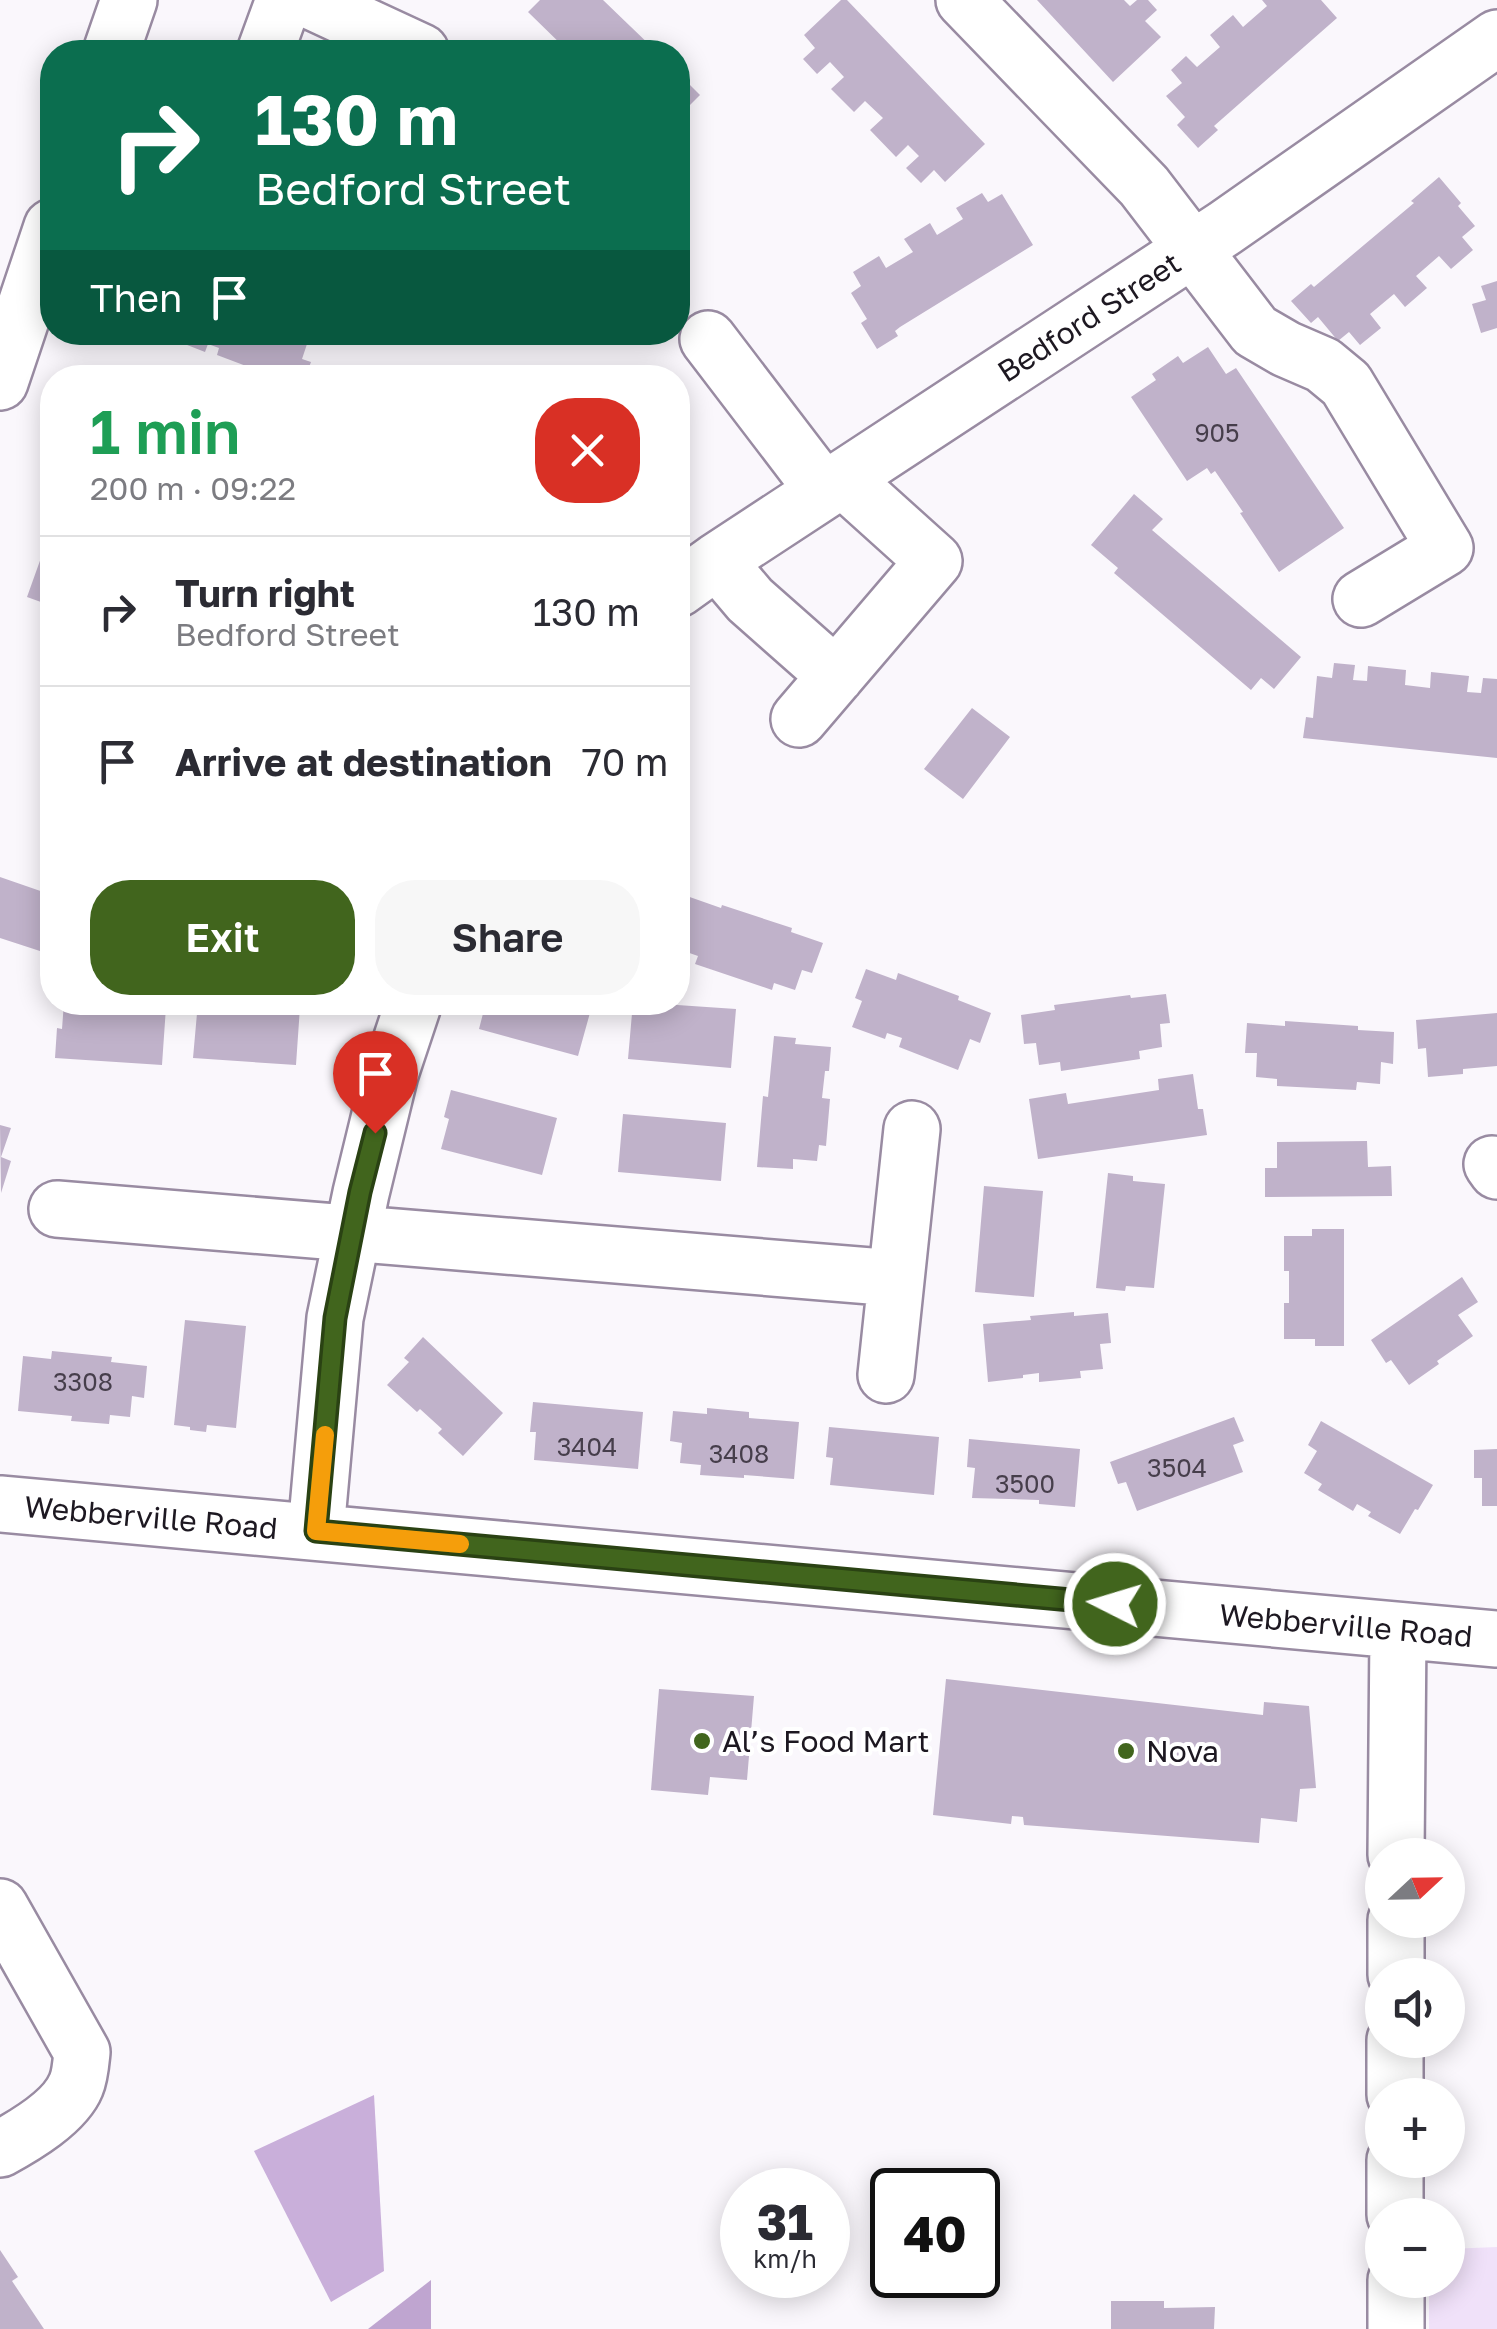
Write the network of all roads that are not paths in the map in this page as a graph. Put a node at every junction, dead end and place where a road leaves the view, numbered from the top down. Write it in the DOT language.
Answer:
graph roads {
  1 [pos="129,0"];
  2 [pos="284,0"];
  3 [pos="309,0"];
  4 [pos="964,0"];
  5 [pos="1497,38"];
  6 [pos="116,40"];
  7 [pos="269,40"];
  8 [pos="394,40"];
  9 [pos="1194,249"];
  10 [pos="40,262"];
  11 [pos="708,339"];
  12 [pos="0,382"];
  13 [pos="834,484"];
  14 [pos="697,575"];
  15 [pos="1361,599"];
  16 [pos="836,676"];
  17 [pos="799,719"];
  18 [pos="410,1015"];
  19 [pos="912,1129"];
  20 [pos="57,1209"];
  21 [pos="352,1233"];
  22 [pos="896,1278"];
  23 [pos="886,1375"];
  24 [pos="0,1504"];
  25 [pos="316,1531"];
  26 [pos="1398,1631"];
  27 [pos="1497,1639"];
  28 [pos="1396,1838"];
  29 [pos="0,1907"];
  30 [pos="0,2149"];
  31 [pos="1396,2298"];
  32 [pos="1396,2329"];
  1 -- 6 [label="street"];
  2 -- 7 [label="street"];
  3 -- 8 [label="street"];
  4 -- 9 [label="street"];
  5 -- 9 [label="street, Bedford Street"];
  9 -- 13 [label="street, Bedford Street"];
  9 -- 15 [label="street"];
  10 -- 12 [label="street"];
  11 -- 13 [label="street"];
  13 -- 14 [label="street, Bedford Street"];
  13 -- 16 [label="street"];
  14 -- 16 [label="street"];
  16 -- 17 [label="street"];
  18 -- 21 [label="street"];
  19 -- 22 [label="street"];
  20 -- 21 [label="street"];
  21 -- 22 [label="street"];
  21 -- 25 [label="street"];
  22 -- 23 [label="street"];
  24 -- 25 [label="street, Webberville Road"];
  25 -- 26 [label="street, Webberville Road"];
  26 -- 27 [label="street, Webberville Road"];
  26 -- 28 [label="street"];
  29 -- 30 [label="street"];
  31 -- 32 [label="street"];
}
